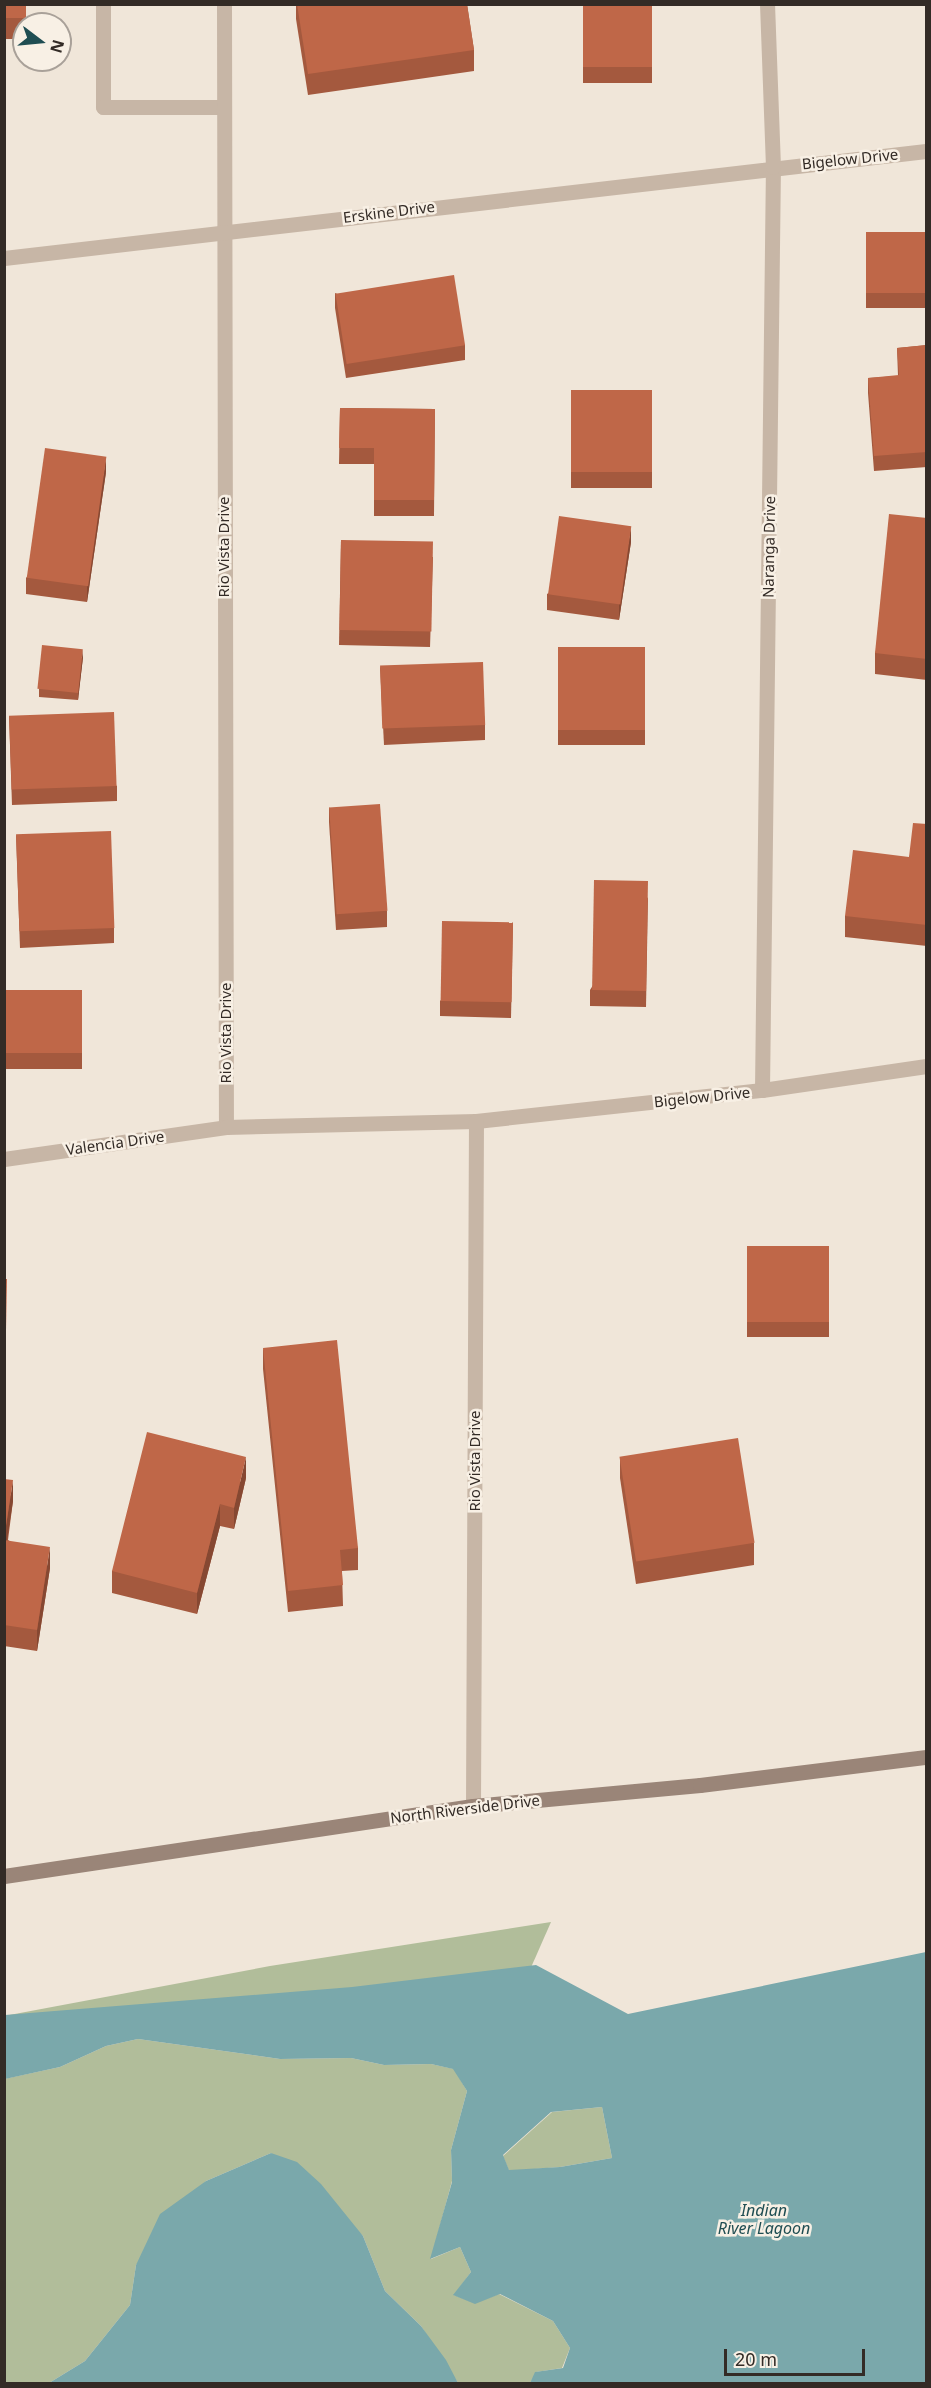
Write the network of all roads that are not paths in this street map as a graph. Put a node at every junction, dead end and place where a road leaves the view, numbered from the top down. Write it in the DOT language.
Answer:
graph roads {
  1 [pos="103,4"];
  2 [pos="224,4"];
  3 [pos="767,4"];
  4 [pos="224,106"];
  5 [pos="927,151"];
  6 [pos="773,166"];
  7 [pos="223,231"];
  8 [pos="4,258"];
  9 [pos="927,1066"];
  10 [pos="762,1090"];
  11 [pos="476,1121"];
  12 [pos="226,1127"];
  13 [pos="4,1158"];
  14 [pos="927,1757"];
  15 [pos="473,1806"];
  16 [pos="4,1876"];
  1 -- 4 [label="street"];
  2 -- 4 [label="street, Rio Vista Drive"];
  3 -- 6 [label="street, Naranga Drive"];
  4 -- 7 [label="street, Rio Vista Drive"];
  5 -- 6 [label="street, Bigelow Drive"];
  6 -- 7 [label="street, Erskine Drive"];
  6 -- 10 [label="street, Naranga Drive"];
  7 -- 8 [label="street, Erskine Drive"];
  7 -- 12 [label="street, Rio Vista Drive"];
  9 -- 10 [label="street, Bigelow Drive"];
  10 -- 11 [label="street, Bigelow Drive"];
  11 -- 12 [label="street"];
  11 -- 15 [label="street, Rio Vista Drive"];
  12 -- 13 [label="street, Valencia Drive"];
  14 -- 15 [label="street, North Riverside Drive"];
  15 -- 16 [label="street, North Riverside Drive"];
}
